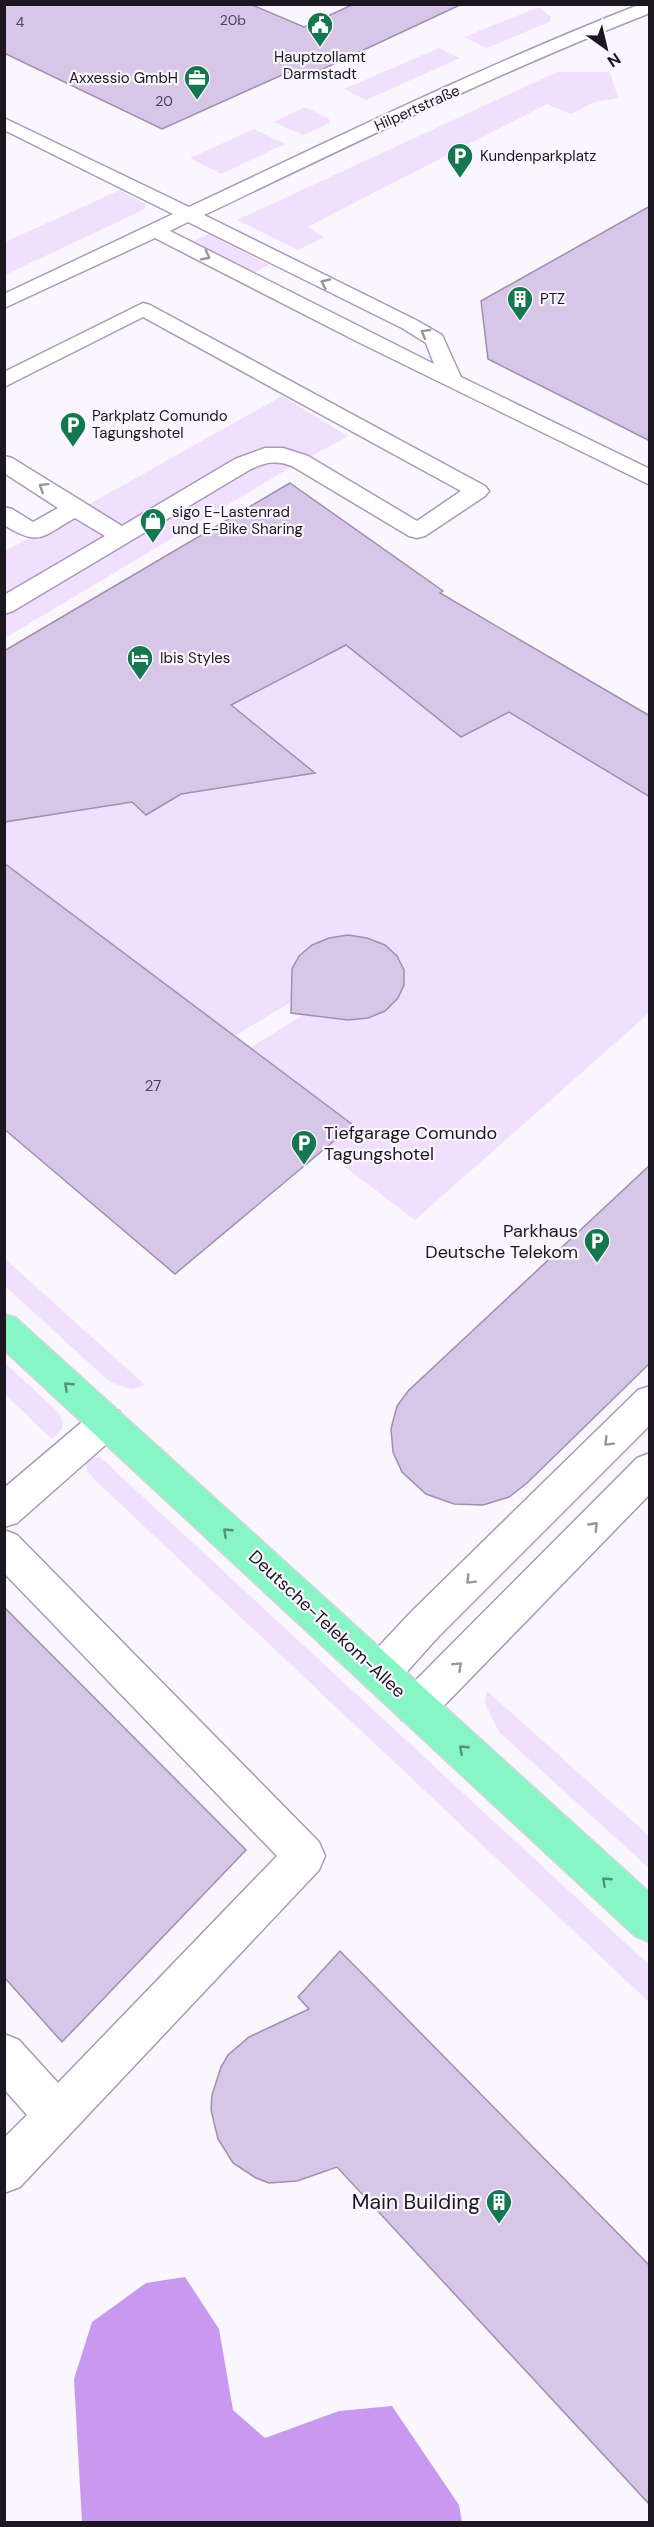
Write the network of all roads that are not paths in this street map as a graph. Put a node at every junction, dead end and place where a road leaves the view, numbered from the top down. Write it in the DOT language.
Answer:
graph roads {
  1 [pos="649,6"];
  2 [pos="4,123"];
  3 [pos="187,214"];
  4 [pos="154,230"];
  5 [pos="4,302"];
  6 [pos="451,378"];
  7 [pos="4,381"];
  8 [pos="4,463"];
  9 [pos="650,478"];
  10 [pos="75,508"];
  11 [pos="4,514"];
  12 [pos="122,536"];
  13 [pos="4,606"];
  14 [pos="4,1328"];
  15 [pos="650,1401"];
  16 [pos="107,1422"];
  17 [pos="650,1469"];
  18 [pos="4,1511"];
  19 [pos="4,1547"];
  20 [pos="380,1673"];
  21 [pos="416,1707"];
  22 [pos="650,1921"];
  23 [pos="4,2055"];
  24 [pos="57,2116"];
  25 [pos="4,2170"];
  1 -- 3 [label="street, Hilpertstraße"];
  2 -- 3 [label="street"];
  3 -- 4 [label="street, Hilpertstraße"];
  6 -- 3 [label="street, one-way"];
  4 -- 5 [label="street, Hilpertstraße"];
  4 -- 6 [label="street, one-way"];
  6 -- 9 [label="street"];
  7 -- 12 [label="street"];
  10 -- 8 [label="street, one-way"];
  10 -- 11 [label="street"];
  10 -- 12 [label="street"];
  12 -- 13 [label="street"];
  16 -- 14 [label="main road, Deutsche-Telekom-Allee, one-way"];
  15 -- 20 [label="street, one-way"];
  16 -- 18 [label="street"];
  20 -- 16 [label="main road, Deutsche-Telekom-Allee, one-way"];
  21 -- 17 [label="street, one-way"];
  19 -- 24 [label="street"];
  20 -- 21 [label="main road, Deutsche-Telekom-Allee"];
  22 -- 21 [label="main road, Deutsche-Telekom-Allee, one-way"];
  23 -- 24 [label="street"];
  24 -- 25 [label="street"];
}
